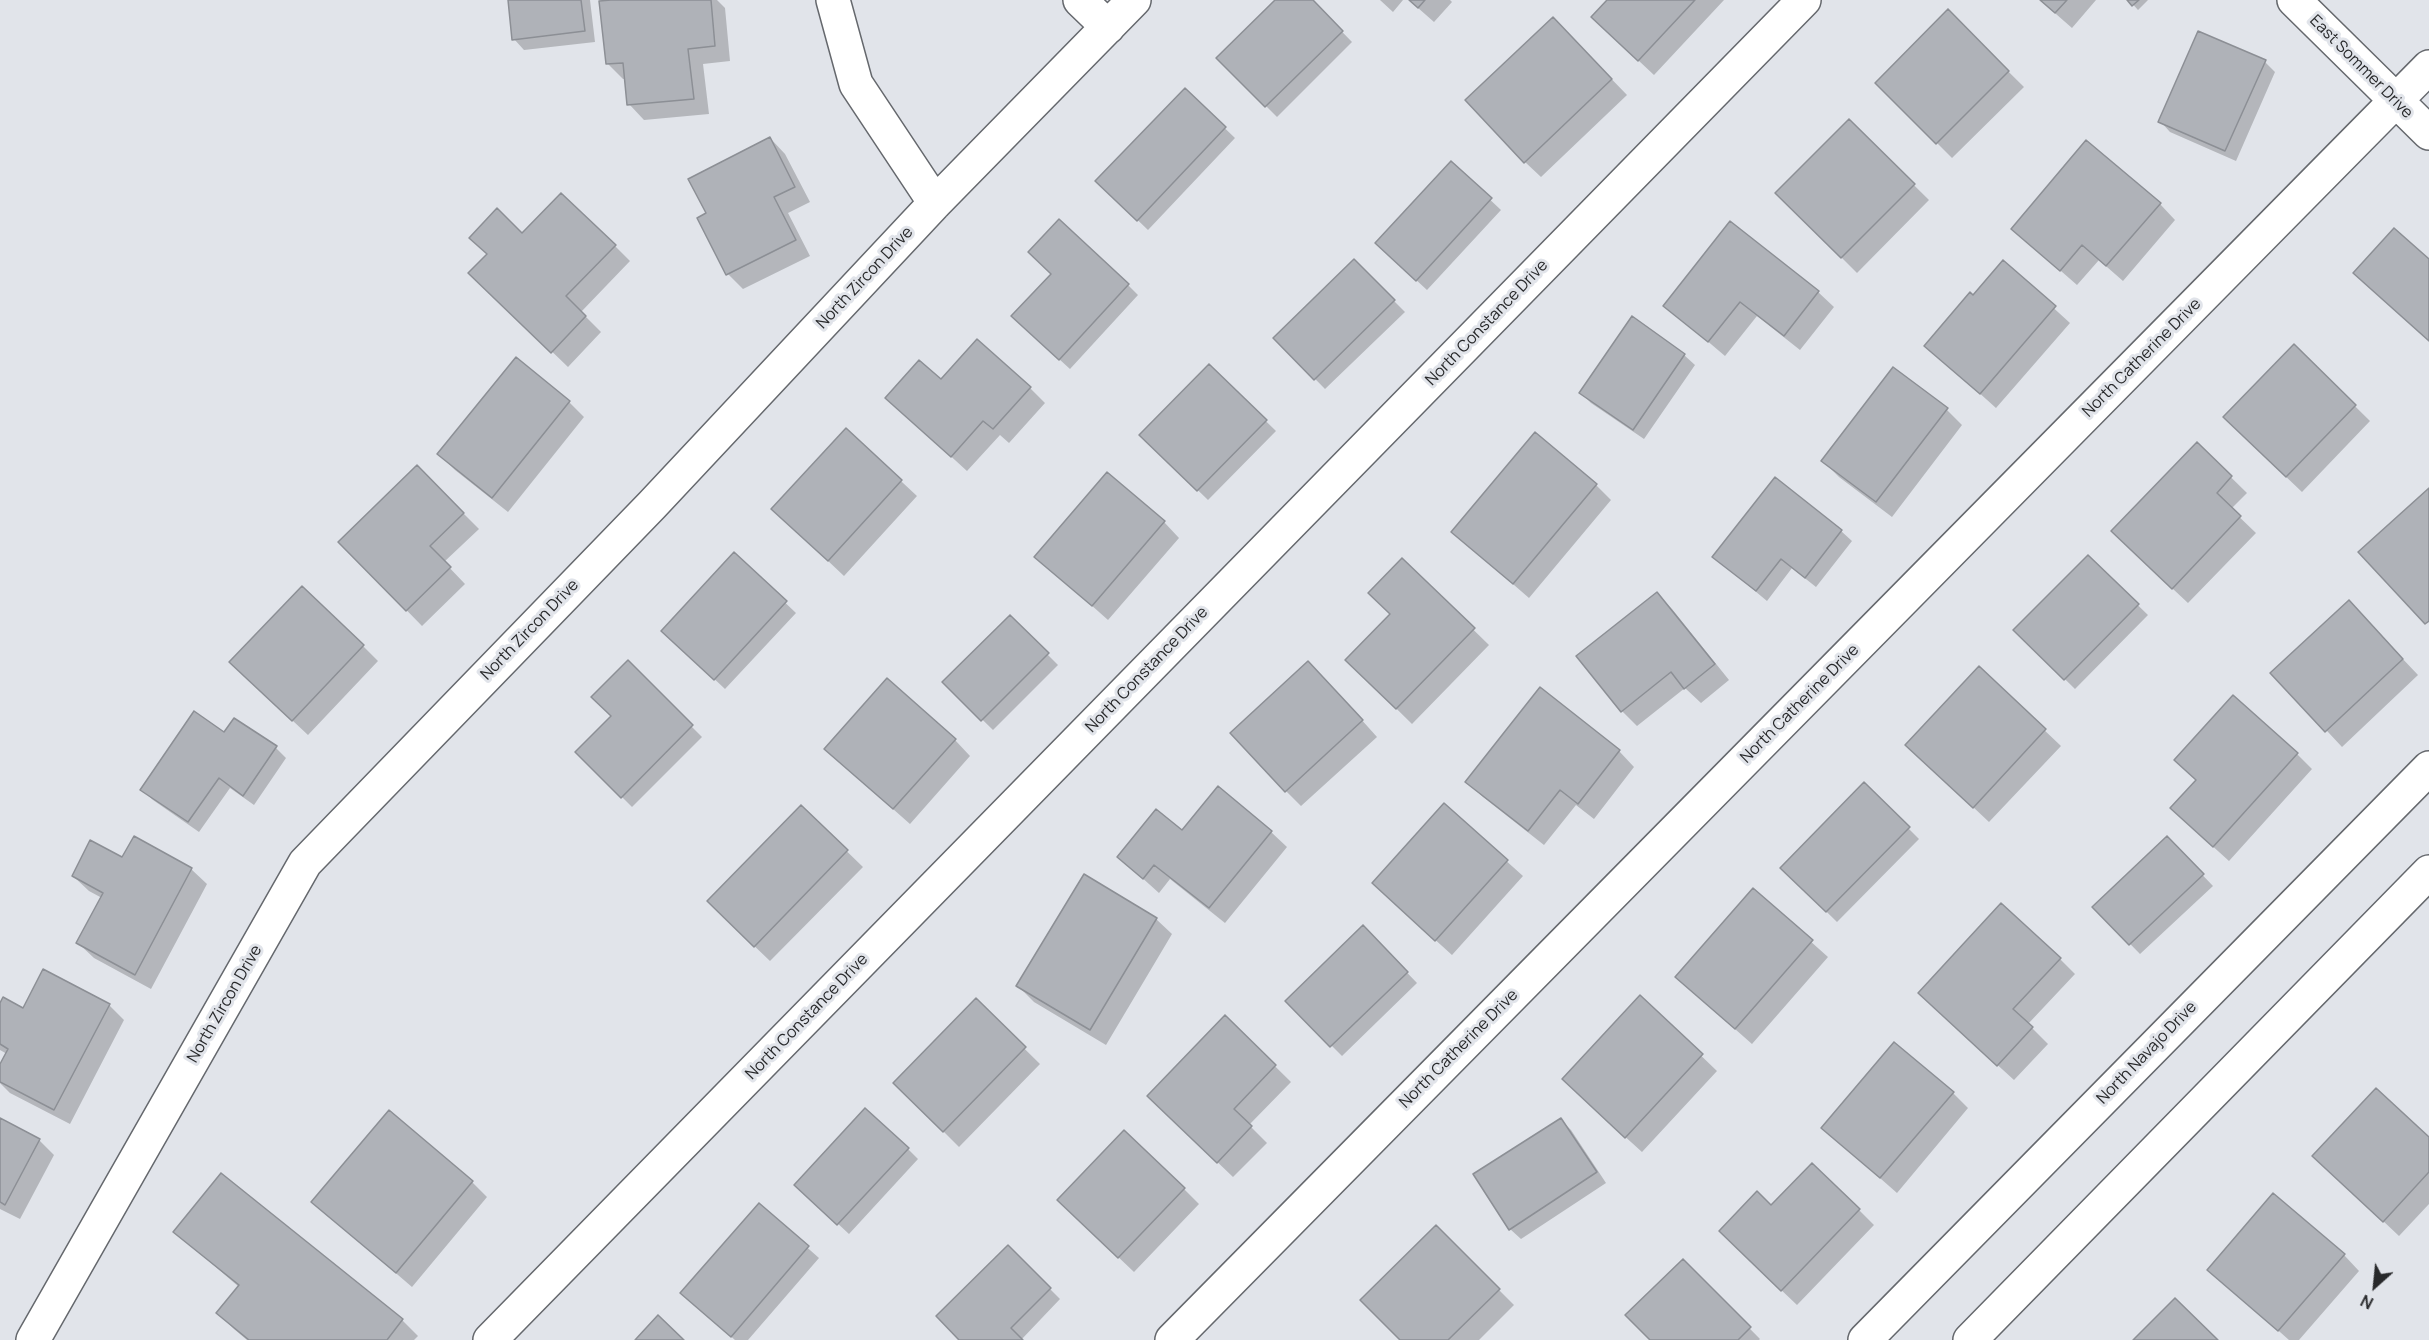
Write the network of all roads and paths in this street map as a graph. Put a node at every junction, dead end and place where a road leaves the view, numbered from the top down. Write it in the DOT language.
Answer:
graph roads {
  1 [pos="833,0"];
  2 [pos="1080,0"];
  3 [pos="1134,0"];
  4 [pos="1804,0"];
  5 [pos="2294,0"];
  6 [pos="1108,27"];
  7 [pos="2429,68"];
  8 [pos="2395,101"];
  9 [pos="2429,133"];
  10 [pos="935,202"];
  11 [pos="2429,768"];
  12 [pos="2429,872"];
  13 [pos="33,1340"];
  14 [pos="490,1340"];
  15 [pos="1172,1340"];
  16 [pos="1865,1340"];
  17 [pos="1970,1340"];
  1 -- 10 [label="street"];
  2 -- 6 [label="street"];
  3 -- 6 [label="street, North Zircon Drive"];
  4 -- 14 [label="street, North Constance Drive"];
  5 -- 8 [label="street, East Sommer Drive"];
  6 -- 10 [label="street, North Zircon Drive"];
  7 -- 8 [label="street, North Catherine Drive"];
  8 -- 9 [label="street, East Sommer Drive"];
  8 -- 15 [label="street, North Catherine Drive"];
  10 -- 13 [label="street, North Zircon Drive"];
  11 -- 16 [label="street, North Navajo Drive"];
  12 -- 17 [label="street"];
}
